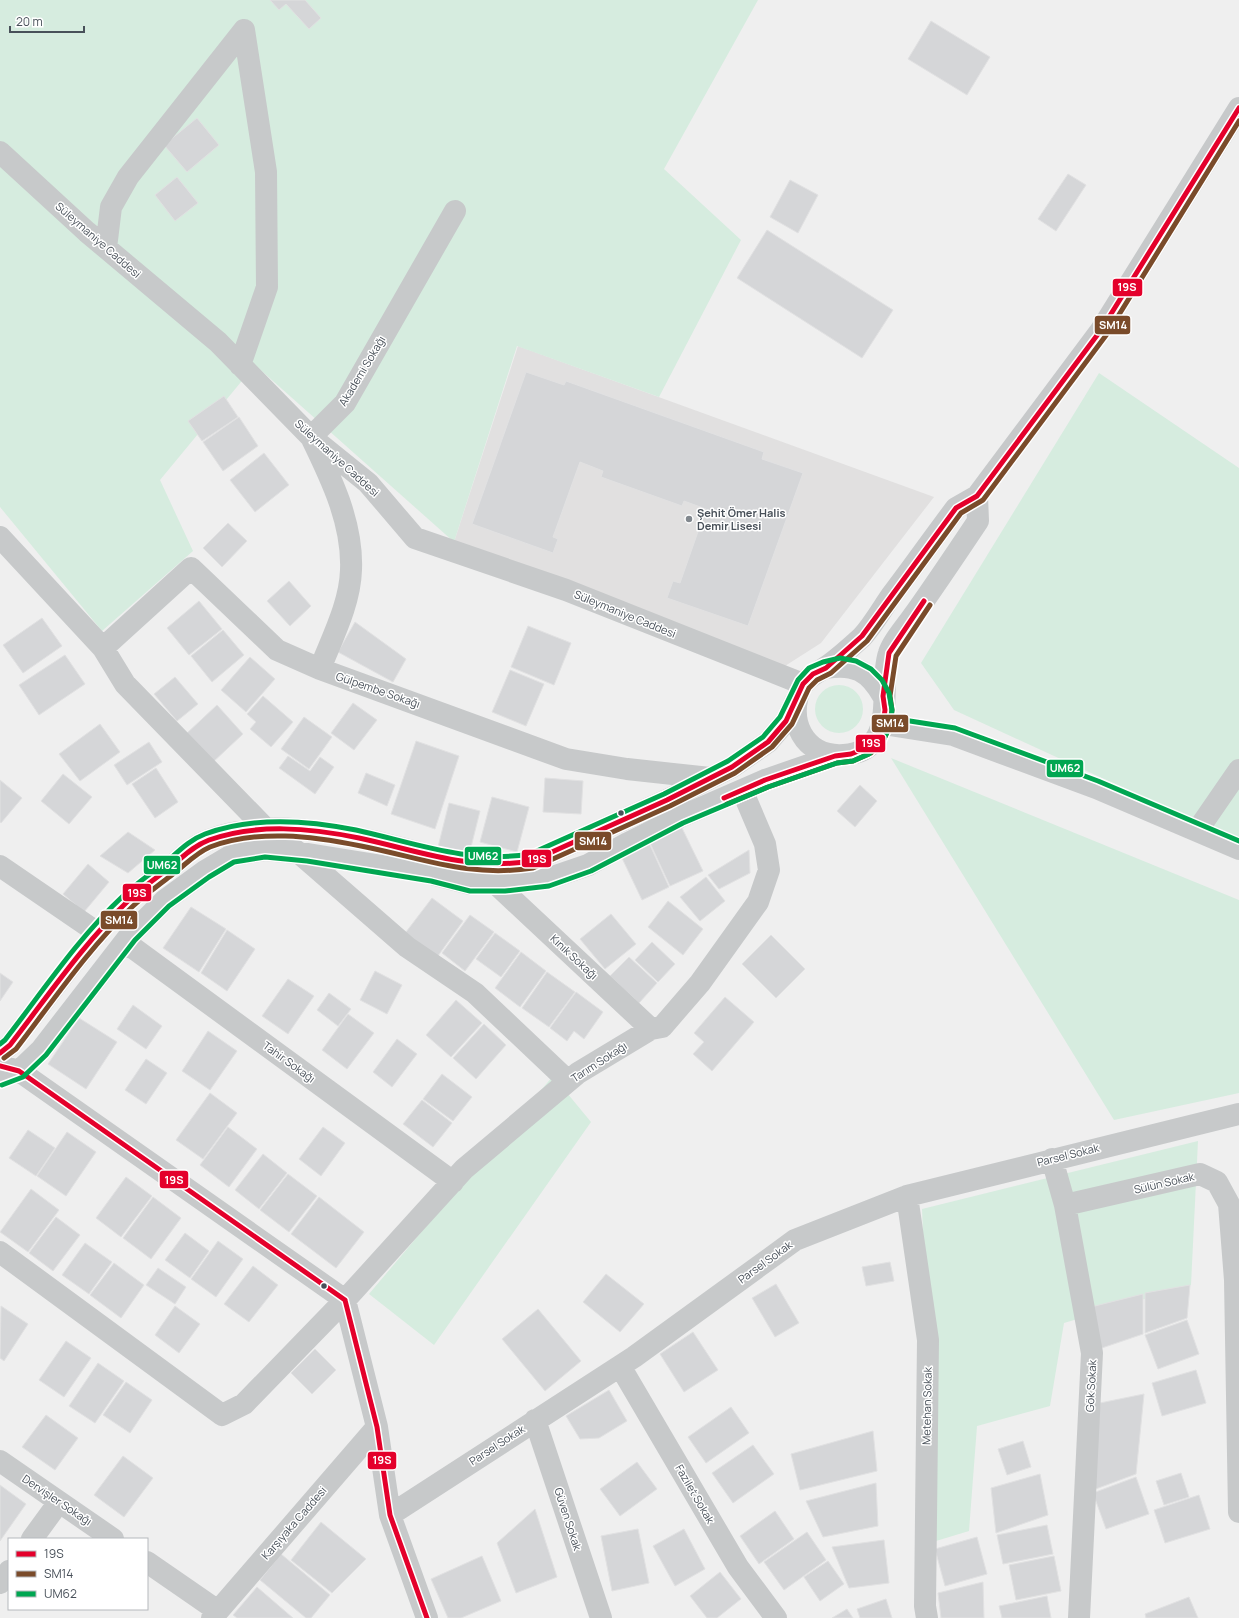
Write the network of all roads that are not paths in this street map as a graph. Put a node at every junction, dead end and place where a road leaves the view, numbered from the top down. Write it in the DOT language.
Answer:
graph roads {
  1 [pos="1239,108"];
  2 [pos="0,152"];
  3 [pos="455,211"];
  4 [pos="106,248"];
  5 [pos="240,365"];
  6 [pos="311,437"];
  7 [pos="977,496"];
  8 [pos="0,537"];
  9 [pos="103,648"];
  10 [pos="826,668"];
  11 [pos="320,669"];
  12 [pos="800,692"];
  13 [pos="883,696"];
  14 [pos="883,724"];
  15 [pos="835,756"];
  16 [pos="1239,770"];
  17 [pos="710,778"];
  18 [pos="742,790"];
  19 [pos="267,830"];
  20 [pos="1197,831"];
  21 [pos="1239,849"];
  22 [pos="299,853"];
  23 [pos="0,866"];
  24 [pos="496,884"];
  25 [pos="98,933"];
  26 [pos="125,942"];
  27 [pos="651,1029"];
  28 [pos="0,1053"];
  29 [pos="6,1072"];
  30 [pos="568,1081"];
  31 [pos="1239,1114"];
  32 [pos="1052,1159"];
  33 [pos="453,1182"];
  34 [pos="907,1196"];
  35 [pos="1065,1205"];
  36 [pos="0,1252"];
  37 [pos="345,1300"];
  38 [pos="620,1366"];
  39 [pos="535,1420"];
  40 [pos="377,1427"];
  41 [pos="0,1461"];
  42 [pos="59,1502"];
  43 [pos="1239,1512"];
  44 [pos="390,1515"];
  45 [pos="33,1538"];
  46 [pos="112,1538"];
  47 [pos="148,1563"];
  48 [pos="8,1572"];
  49 [pos="0,1583"];
  50 [pos="215,1615"];
  51 [pos="427,1618"];
  52 [pos="601,1618"];
  53 [pos="776,1618"];
  54 [pos="927,1618"];
  55 [pos="1080,1618"];
  1 -- 7 [label="street"];
  2 -- 4 [label="street, Süleymaniye Caddesi"];
  3 -- 6 [label="street, Akademi Sokağı"];
  4 -- 5 [label="street, Süleymaniye Caddesi"];
  4 -- 5 [label="street"];
  5 -- 6 [label="street, Süleymaniye Caddesi"];
  6 -- 11 [label="street"];
  6 -- 12 [label="street, Süleymaniye Caddesi"];
  7 -- 10 [label="street"];
  7 -- 13 [label="street"];
  8 -- 9 [label="street"];
  9 -- 11 [label="street, Gülpembe Sokağı"];
  9 -- 19 [label="street"];
  10 -- 12 [label="street"];
  10 -- 13 [label="street"];
  11 -- 17 [label="street, Gülpembe Sokağı"];
  12 -- 15 [label="street"];
  12 -- 17 [label="street"];
  13 -- 14 [label="street"];
  14 -- 15 [label="street"];
  14 -- 20 [label="street"];
  15 -- 18 [label="street"];
  16 -- 20 [label="street"];
  17 -- 19 [label="street"];
  18 -- 24 [label="street"];
  18 -- 27 [label="street, Tarım Sokağı"];
  19 -- 22 [label="street"];
  19 -- 25 [label="street"];
  20 -- 21 [label="street"];
  22 -- 24 [label="street"];
  22 -- 26 [label="street"];
  22 -- 30 [label="street"];
  23 -- 25 [label="street"];
  24 -- 27 [label="street, Kınık Sokağı"];
  25 -- 28 [label="street"];
  26 -- 29 [label="street"];
  26 -- 33 [label="street, Tahir Sokağı"];
  27 -- 30 [label="street, Tarım Sokağı"];
  29 -- 37 [label="street"];
  30 -- 33 [label="street, Tarım Sokağı"];
  31 -- 32 [label="street, Parsel Sokak"];
  32 -- 34 [label="street, Parsel Sokak"];
  32 -- 35 [label="street, Gök Sokak"];
  33 -- 37 [label="street, Tarım Sokağı"];
  34 -- 38 [label="street, Parsel Sokak"];
  34 -- 54 [label="street, Metehan Sokak"];
  35 -- 43 [label="street, Sülün Sokak"];
  35 -- 55 [label="street, Gök Sokak"];
  36 -- 37 [label="street, Tarım Sokağı"];
  37 -- 40 [label="street"];
  38 -- 39 [label="street, Parsel Sokak"];
  38 -- 53 [label="street, Fazilet Sokak"];
  39 -- 44 [label="street, Parsel Sokak"];
  39 -- 52 [label="street, Güven Sokak"];
  40 -- 44 [label="street"];
  40 -- 50 [label="street, Karşıyaka Caddesi"];
  41 -- 42 [label="street, Dervişler Sokağı"];
  42 -- 45 [label="street"];
  42 -- 46 [label="street, Dervişler Sokağı"];
  44 -- 51 [label="street"];
  47 -- 50 [label="street"];
  48 -- 49 [label="street"];
}
